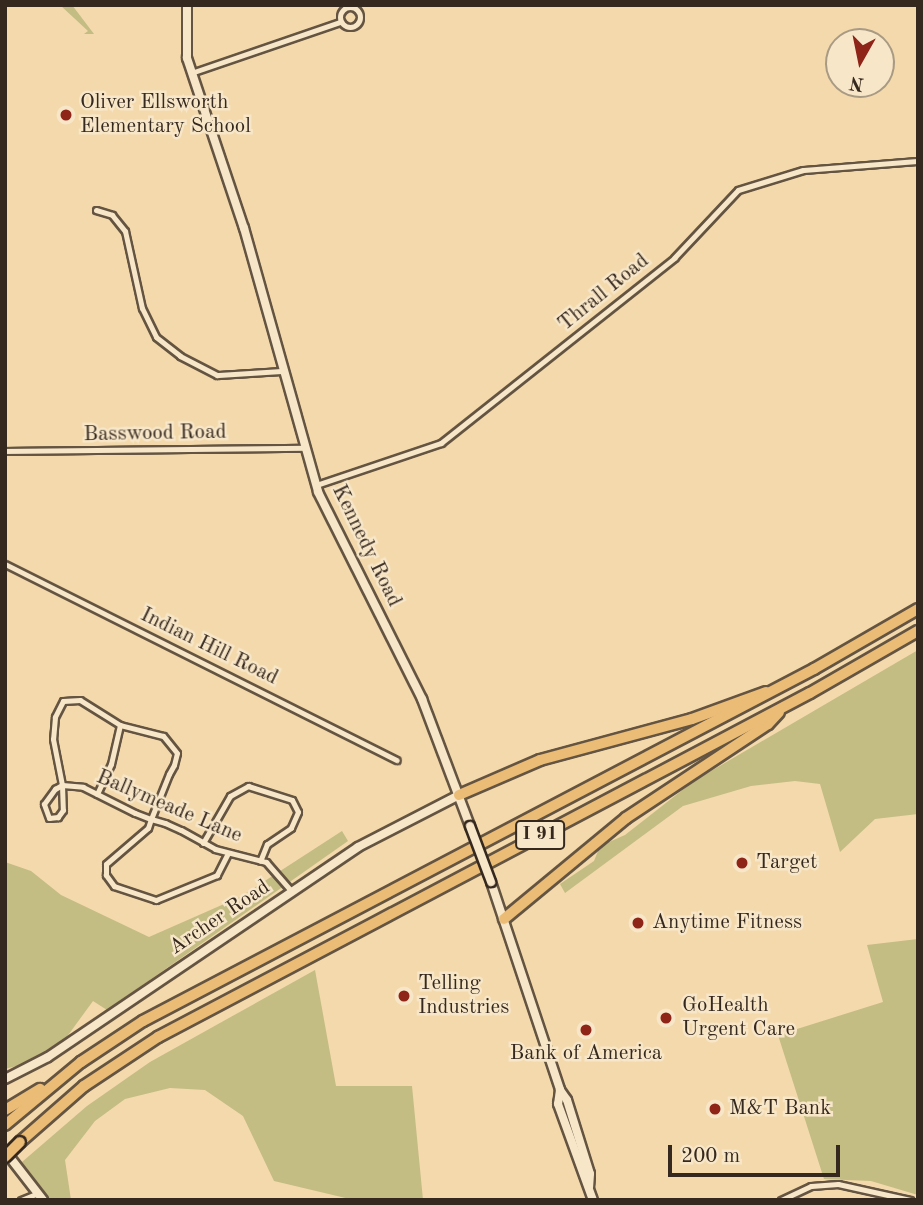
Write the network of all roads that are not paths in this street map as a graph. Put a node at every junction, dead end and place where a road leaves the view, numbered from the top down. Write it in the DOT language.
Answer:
graph roads {
  1 [pos="187,5"];
  2 [pos="341,22"];
  3 [pos="191,73"];
  4 [pos="918,161"];
  5 [pos="96,210"];
  6 [pos="283,371"];
  7 [pos="305,448"];
  8 [pos="5,451"];
  9 [pos="316,485"];
  10 [pos="5,564"];
  11 [pos="918,609"];
  12 [pos="918,631"];
  13 [pos="773,691"];
  14 [pos="782,708"];
  15 [pos="120,724"];
  16 [pos="397,760"];
  17 [pos="62,785"];
  18 [pos="97,794"];
  19 [pos="459,795"];
  20 [pos="151,819"];
  21 [pos="203,843"];
  22 [pos="228,853"];
  23 [pos="260,861"];
  24 [pos="291,891"];
  25 [pos="504,919"];
  26 [pos="5,1079"];
  27 [pos="50,1085"];
  28 [pos="5,1110"];
  29 [pos="5,1125"];
  30 [pos="5,1151"];
  31 [pos="5,1157"];
  32 [pos="41,1197"];
  33 [pos="21,1200"];
  34 [pos="593,1200"];
  35 [pos="780,1200"];
  36 [pos="910,1200"];
  1 -- 3 [label="street, Kennedy Road"];
  2 -- 3 [label="street"];
  3 -- 6 [label="street, Kennedy Road"];
  4 -- 9 [label="street, Thrall Road"];
  5 -- 6 [label="street"];
  6 -- 7 [label="street, Kennedy Road"];
  7 -- 8 [label="street, Basswood Road"];
  7 -- 9 [label="street, Kennedy Road"];
  9 -- 19 [label="street, Kennedy Road"];
  10 -- 16 [label="street, Indian Hill Road"];
  11 -- 13 [label="highway, I 91"];
  12 -- 14 [label="highway, I 91"];
  13 -- 19 [label="highway"];
  13 -- 27 [label="highway, I 91"];
  14 -- 25 [label="highway"];
  14 -- 31 [label="highway, I 91, bridge"];
  15 -- 17 [label="street"];
  15 -- 18 [label="street"];
  15 -- 20 [label="street"];
  17 -- 17 [label="street, Ballymeade Lane"];
  17 -- 18 [label="street, Ballymeade Lane"];
  18 -- 20 [label="street, Ballymeade Lane"];
  19 -- 24 [label="street, Archer Road"];
  19 -- 25 [label="street, Kennedy Road, bridge"];
  20 -- 21 [label="street, Ballymeade Lane"];
  20 -- 22 [label="street"];
  21 -- 22 [label="street, Ballymeade Lane"];
  21 -- 23 [label="street"];
  22 -- 23 [label="street, Ballymeade Lane"];
  23 -- 24 [label="street, Ballymeade Lane"];
  24 -- 26 [label="street, Archer Road"];
  25 -- 34 [label="street, Kennedy Road"];
  27 -- 28 [label="highway"];
  27 -- 29 [label="highway, I 91"];
  30 -- 32 [label="street"];
  32 -- 33 [label="street"];
  35 -- 36 [label="street"];
}
